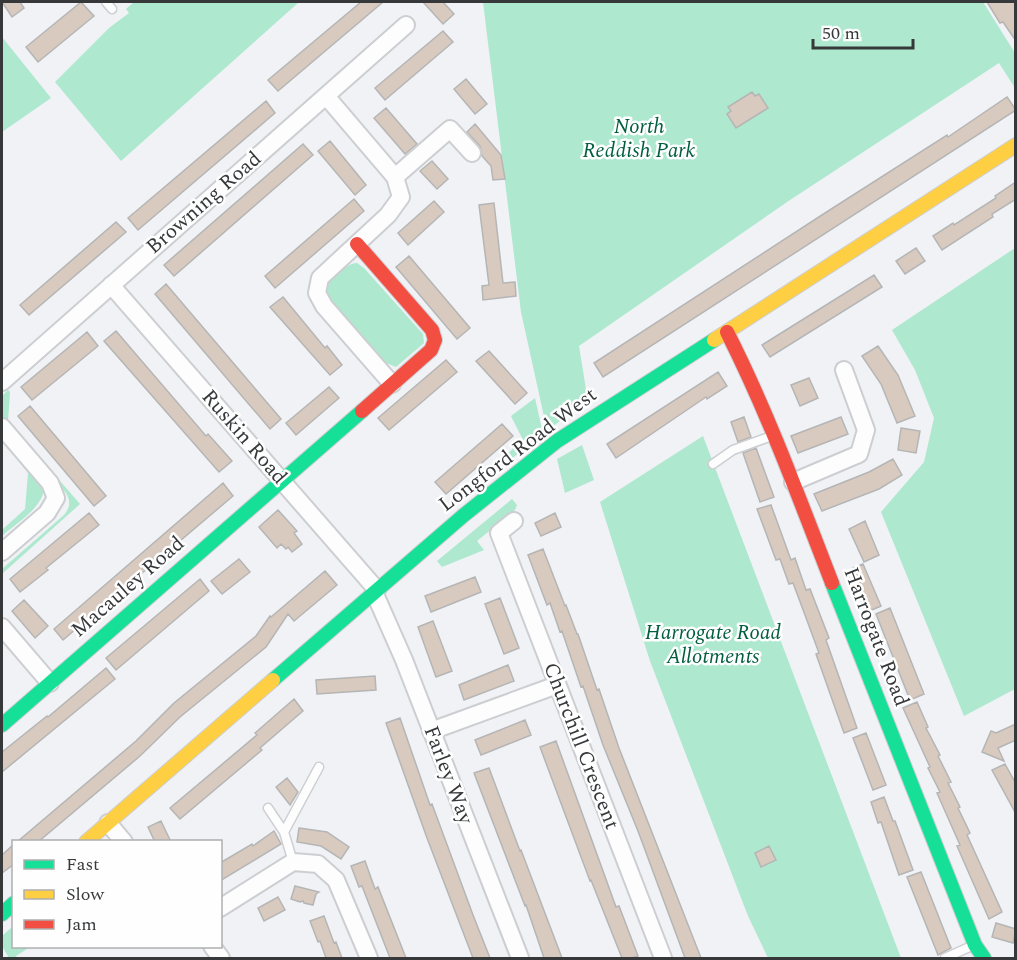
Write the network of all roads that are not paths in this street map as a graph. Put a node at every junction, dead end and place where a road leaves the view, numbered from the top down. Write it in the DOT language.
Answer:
graph roads {
  1 [pos="406,26"];
  2 [pos="326,96"];
  3 [pos="1016,145"];
  4 [pos="472,153"];
  5 [pos="395,177"];
  6 [pos="357,244"];
  7 [pos="111,285"];
  8 [pos="727,332"];
  9 [pos="844,370"];
  10 [pos="2,382"];
  11 [pos="392,384"];
  12 [pos="2,427"];
  13 [pos="774,435"];
  14 [pos="713,464"];
  15 [pos="282,482"];
  16 [pos="793,482"];
  17 [pos="514,521"];
  18 [pos="2,552"];
  19 [pos="375,591"];
  20 [pos="2,627"];
  21 [pos="50,683"];
  22 [pos="557,685"];
  23 [pos="2,725"];
  24 [pos="431,731"];
  25 [pos="319,767"];
  26 [pos="268,808"];
  27 [pos="108,823"];
  28 [pos="284,832"];
  29 [pos="88,840"];
  30 [pos="122,840"];
  31 [pos="293,862"];
  32 [pos="222,907"];
  33 [pos="975,945"];
  34 [pos="369,958"];
  35 [pos="520,958"];
  36 [pos="663,958"];
  37 [pos="945,958"];
  38 [pos="984,958"];
  1 -- 2 [label="street, Browning Road"];
  2 -- 5 [label="street"];
  2 -- 7 [label="street, Browning Road"];
  3 -- 8 [label="street, Longford Road West"];
  4 -- 5 [label="street"];
  5 -- 6 [label="street"];
  6 -- 11 [label="street"];
  6 -- 11 [label="street, Macauley Road"];
  7 -- 10 [label="street, Browning Road"];
  7 -- 15 [label="street, Ruskin Road"];
  8 -- 13 [label="street, Harrogate Road"];
  8 -- 19 [label="street, Longford Road West"];
  9 -- 16 [label="street"];
  11 -- 15 [label="street, Macauley Road"];
  12 -- 18 [label="street"];
  13 -- 14 [label="lane"];
  13 -- 16 [label="street, Harrogate Road"];
  15 -- 19 [label="street, Ruskin Road"];
  15 -- 21 [label="street, Macauley Road"];
  16 -- 33 [label="street, Harrogate Road"];
  17 -- 22 [label="street, Churchill Crescent"];
  19 -- 24 [label="street, Farley Way"];
  19 -- 27 [label="street, Longford Road West"];
  20 -- 21 [label="street"];
  21 -- 23 [label="street, Macauley Road"];
  22 -- 24 [label="street"];
  22 -- 36 [label="street, Churchill Crescent"];
  24 -- 35 [label="street, Farley Way"];
  25 -- 28 [label="lane"];
  26 -- 28 [label="lane"];
  27 -- 29 [label="street, Longford Road West"];
  27 -- 30 [label="street"];
  28 -- 31 [label="lane"];
  31 -- 32 [label="street"];
  31 -- 34 [label="street"];
  33 -- 37 [label="lane"];
  33 -- 38 [label="street, Harrogate Road"];
}
